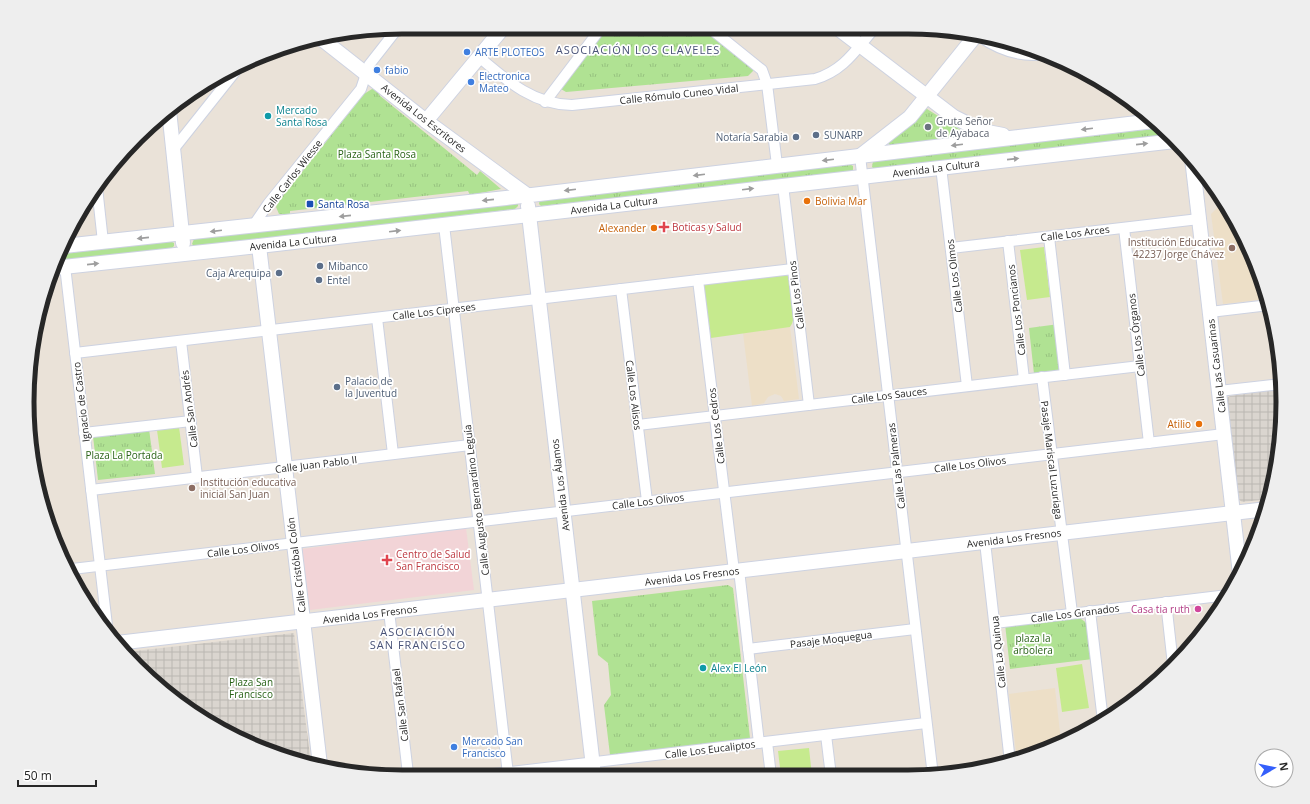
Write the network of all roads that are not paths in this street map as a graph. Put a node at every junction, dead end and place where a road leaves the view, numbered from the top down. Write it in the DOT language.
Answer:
graph roads {
  1 [pos="393,34"];
  2 [pos="498,34"];
  3 [pos="597,34"];
  4 [pos="717,34"];
  5 [pos="845,34"];
  6 [pos="870,34"];
  7 [pos="972,40"];
  8 [pos="326,42"];
  9 [pos="992,44"];
  10 [pos="860,46"];
  11 [pos="1028,55"];
  12 [pos="480,57"];
  13 [pos="366,75"];
  14 [pos="232,76"];
  15 [pos="767,84"];
  16 [pos="926,97"];
  17 [pos="546,102"];
  18 [pos="170,117"];
  19 [pos="426,121"];
  20 [pos="1147,122"];
  21 [pos="1024,136"];
  22 [pos="1168,142"];
  23 [pos="173,150"];
  24 [pos="860,156"];
  25 [pos="777,166"];
  26 [pos="941,167"];
  27 [pos="1193,170"];
  28 [pos="862,176"];
  29 [pos="783,185"];
  30 [pos="98,195"];
  31 [pos="527,195"];
  32 [pos="528,215"];
  33 [pos="1199,219"];
  34 [pos="444,225"];
  35 [pos="253,226"];
  36 [pos="1124,228"];
  37 [pos="182,235"];
  38 [pos="1049,237"];
  39 [pos="1008,241"];
  40 [pos="103,242"];
  41 [pos="69,245"];
  42 [pos="258,246"];
  43 [pos="951,248"];
  44 [pos="184,254"];
  45 [pos="59,267"];
  46 [pos="59,269"];
  47 [pos="793,269"];
  48 [pos="698,280"];
  49 [pos="621,289"];
  50 [pos="538,299"];
  51 [pos="1263,306"];
  52 [pos="454,309"];
  53 [pos="1210,312"];
  54 [pos="377,318"];
  55 [pos="268,331"];
  56 [pos="181,341"];
  57 [pos="75,353"];
  58 [pos="1140,366"];
  59 [pos="1065,375"];
  60 [pos="1042,377"];
  61 [pos="1024,379"];
  62 [pos="1275,385"];
  63 [pos="967,386"];
  64 [pos="1219,391"];
  65 [pos="888,395"];
  66 [pos="809,404"];
  67 [pos="714,416"];
  68 [pos="191,421"];
  69 [pos="638,424"];
  70 [pos="84,433"];
  71 [pos="1224,434"];
  72 [pos="1149,443"];
  73 [pos="470,446"];
  74 [pos="393,454"];
  75 [pos="1052,454"];
  76 [pos="285,467"];
  77 [pos="897,472"];
  78 [pos="197,477"];
  79 [pos="91,490"];
  80 [pos="724,493"];
  81 [pos="647,502"];
  82 [pos="1259,510"];
  83 [pos="563,511"];
  84 [pos="1233,513"];
  85 [pos="479,521"];
  86 [pos="1062,533"];
  87 [pos="985,542"];
  88 [pos="293,543"];
  89 [pos="906,551"];
  90 [pos="1239,563"];
  91 [pos="100,566"];
  92 [pos="74,569"];
  93 [pos="736,571"];
  94 [pos="573,590"];
  95 [pos="1221,596"];
  96 [pos="488,600"];
  97 [pos="1166,602"];
  98 [pos="389,611"];
  99 [pos="1090,611"];
  100 [pos="1072,613"];
  101 [pos="106,621"];
  102 [pos="303,622"];
  103 [pos="995,623"];
  104 [pos="915,629"];
  105 [pos="123,642"];
  106 [pos="748,649"];
  107 [pos="1172,658"];
  108 [pos="1102,714"];
  109 [pos="926,723"];
  110 [pos="826,735"];
  111 [pos="763,742"];
  112 [pos="1009,755"];
  113 [pos="319,760"];
  114 [pos="594,769"];
  115 [pos="932,769"];
  116 [pos="408,770"];
  117 [pos="508,770"];
  118 [pos="577,770"];
  119 [pos="770,770"];
  120 [pos="830,770"];
  1 -- 13 [label="street, Calle Carlos Wiesse"];
  2 -- 12 [label="street"];
  3 -- 17 [label="street"];
  4 -- 15 [label="street"];
  5 -- 10 [label="street"];
  6 -- 10 [label="street, Calle Rómulo Cuneo Vidal"];
  7 -- 16 [label="street"];
  8 -- 13 [label="street, Avenida Los Escritores"];
  9 -- 11 [label="street"];
  10 -- 15 [label="street, Calle Rómulo Cuneo Vidal"];
  10 -- 16 [label="street"];
  12 -- 17 [label="street, Calle Rómulo Cuneo Vidal"];
  12 -- 19 [label="street"];
  13 -- 19 [label="street, Avenida Los Escritores"];
  13 -- 35 [label="street, Calle Carlos Wiesse"];
  14 -- 23 [label="street"];
  15 -- 17 [label="street, Calle Rómulo Cuneo Vidal"];
  15 -- 25 [label="street"];
  16 -- 21 [label="street"];
  16 -- 24 [label="street"];
  18 -- 23 [label="street"];
  19 -- 31 [label="street, Avenida Los Escritores"];
  20 -- 21 [label="street, Avenida La Cultura, one-way"];
  21 -- 24 [label="street, Avenida La Cultura, one-way"];
  26 -- 22 [label="street, Avenida La Cultura, one-way"];
  23 -- 37 [label="street"];
  24 -- 25 [label="street, Avenida La Cultura, one-way"];
  24 -- 28 [label="street, Calle Las Palmeras"];
  25 -- 31 [label="street, Avenida La Cultura, one-way"];
  26 -- 28 [label="street, Avenida La Cultura"];
  26 -- 43 [label="street, Calle Los Olmos"];
  27 -- 33 [label="street, Calle Las Casuarinas"];
  28 -- 29 [label="street, Avenida La Cultura"];
  28 -- 65 [label="street, Calle Las Palmeras"];
  32 -- 29 [label="street, Avenida La Cultura, one-way"];
  29 -- 47 [label="street, Calle Los Pinos"];
  30 -- 40 [label="street"];
  31 -- 32 [label="street, Avenida Los Álamos"];
  31 -- 35 [label="street, Avenida La Cultura, one-way"];
  32 -- 34 [label="street, Avenida La Cultura"];
  32 -- 50 [label="street, Avenida Los Álamos"];
  33 -- 36 [label="street, Calle Los Arces"];
  33 -- 53 [label="street, Calle Las Casuarinas"];
  42 -- 34 [label="street, Avenida La Cultura, one-way"];
  34 -- 52 [label="street, Calle Augusto Bernardino Leguía"];
  35 -- 37 [label="street, Avenida La Cultura, one-way"];
  36 -- 38 [label="street, Calle Los Arces"];
  36 -- 58 [label="street, Calle Los Órganos"];
  37 -- 40 [label="street, Avenida La Cultura, one-way"];
  37 -- 44 [label="street"];
  38 -- 39 [label="street, Calle Los Arces"];
  38 -- 59 [label="street"];
  39 -- 43 [label="street, Calle Los Arces"];
  39 -- 61 [label="street, Calle Los Poncianos"];
  40 -- 41 [label="street, Avenida La Cultura"];
  42 -- 44 [label="street, Avenida La Cultura"];
  42 -- 55 [label="street, Calle Cristóbal Colón"];
  43 -- 63 [label="street, Calle Los Olmos"];
  45 -- 44 [label="street, Avenida La Cultura, one-way"];
  46 -- 57 [label="street, Ignacio de Castro"];
  47 -- 48 [label="street, Calle Los Cipreses"];
  47 -- 66 [label="street, Calle Los Pinos"];
  48 -- 49 [label="street, Calle Los Cipreses"];
  48 -- 67 [label="street, Calle Los Cedros"];
  49 -- 50 [label="street, Calle Los Cipreses"];
  49 -- 69 [label="street, Calle Los Alisos"];
  50 -- 52 [label="street, Calle Los Cipreses"];
  50 -- 83 [label="street, Avenida Los Álamos"];
  51 -- 53 [label="street"];
  52 -- 54 [label="street, Calle Los Cipreses"];
  52 -- 73 [label="street, Calle Augusto Bernardino Leguía"];
  53 -- 64 [label="street, Calle Las Casuarinas"];
  54 -- 55 [label="street, Calle Los Cipreses"];
  54 -- 74 [label="street"];
  55 -- 56 [label="street, Calle Los Cipreses"];
  55 -- 76 [label="street, Calle Cristóbal Colón"];
  56 -- 57 [label="street, Calle Los Cipreses"];
  56 -- 68 [label="street, Calle San Andrés"];
  57 -- 70 [label="street, Ignacio de Castro"];
  58 -- 59 [label="street, Calle Los Sauces"];
  58 -- 72 [label="street, Calle Los Órganos"];
  59 -- 60 [label="street, Calle Los Sauces"];
  60 -- 61 [label="street, Calle Los Sauces"];
  60 -- 75 [label="street, Pasaje Mariscal Luzuriaga"];
  61 -- 63 [label="street, Calle Los Sauces"];
  62 -- 64 [label="street"];
  63 -- 65 [label="street, Calle Los Sauces"];
  64 -- 71 [label="street, Calle Las Casuarinas"];
  65 -- 66 [label="street, Calle Los Sauces"];
  65 -- 77 [label="street, Calle Las Palmeras"];
  66 -- 67 [label="street, Calle Los Sauces"];
  67 -- 69 [label="street, Calle Los Sauces"];
  67 -- 80 [label="street, Calle Los Cedros"];
  68 -- 70 [label="street"];
  68 -- 78 [label="street, Calle San Andrés"];
  69 -- 81 [label="street, Calle Los Alisos"];
  70 -- 79 [label="street, Ignacio de Castro"];
  71 -- 72 [label="street, Calle Los Olivos"];
  71 -- 84 [label="street, Calle Las Casuarinas"];
  72 -- 75 [label="street, Calle Los Olivos"];
  73 -- 74 [label="street, Calle Juan Pablo II"];
  73 -- 85 [label="street, Calle Augusto Bernardino Leguía"];
  74 -- 76 [label="street, Calle Juan Pablo II"];
  75 -- 77 [label="street, Calle Los Olivos"];
  75 -- 86 [label="street, Pasaje Mariscal Luzuriaga"];
  76 -- 78 [label="street, Calle Juan Pablo II"];
  76 -- 88 [label="street, Calle Cristóbal Colón"];
  77 -- 80 [label="street, Calle Los Olivos"];
  77 -- 89 [label="street, Calle Las Palmeras"];
  78 -- 79 [label="street, Calle Juan Pablo II"];
  79 -- 91 [label="street, Ignacio de Castro"];
  80 -- 81 [label="street, Calle Los Olivos"];
  80 -- 93 [label="street, Calle Los Cedros"];
  81 -- 83 [label="street, Calle Los Olivos"];
  82 -- 84 [label="street, Avenida Los Fresnos"];
  83 -- 85 [label="street, Calle Los Olivos"];
  83 -- 94 [label="street, Avenida Los Álamos"];
  84 -- 86 [label="street, Avenida Los Fresnos"];
  84 -- 90 [label="street, Calle Las Casuarinas"];
  85 -- 88 [label="street, Calle Los Olivos"];
  85 -- 96 [label="street, Calle Augusto Bernardino Leguía"];
  86 -- 87 [label="street, Avenida Los Fresnos"];
  86 -- 100 [label="street, Pasaje Mariscal Luzuriaga"];
  87 -- 89 [label="street, Avenida Los Fresnos"];
  87 -- 103 [label="street, Calle La Quinua"];
  88 -- 91 [label="street, Calle Los Olivos"];
  88 -- 102 [label="street, Calle Cristóbal Colón"];
  89 -- 93 [label="street, Avenida Los Fresnos"];
  89 -- 104 [label="street, Calle Las Palmeras"];
  91 -- 92 [label="street, Calle Los Olivos"];
  91 -- 101 [label="street, Ignacio de Castro"];
  93 -- 94 [label="street, Avenida Los Fresnos"];
  93 -- 106 [label="street, Calle Los Cedros"];
  94 -- 96 [label="street, Avenida Los Fresnos"];
  94 -- 114 [label="street, Avenida Los Álamos"];
  95 -- 97 [label="street, Calle Los Granados"];
  96 -- 98 [label="street, Avenida Los Fresnos"];
  96 -- 117 [label="street, Calle Augusto Bernardino Leguía"];
  97 -- 99 [label="street, Calle Los Granados"];
  97 -- 107 [label="street"];
  98 -- 102 [label="street, Avenida Los Fresnos"];
  98 -- 116 [label="street, Calle San Rafael"];
  99 -- 100 [label="street, Calle Los Granados"];
  99 -- 108 [label="street"];
  100 -- 103 [label="street, Calle Los Granados"];
  102 -- 105 [label="street, Avenida Los Fresnos"];
  102 -- 113 [label="street, Calle Cristóbal Colón"];
  103 -- 112 [label="street, Calle La Quinua"];
  104 -- 106 [label="street, Pasaje Moquegua"];
  104 -- 109 [label="street, Calle Las Palmeras"];
  106 -- 111 [label="street, Calle Los Cedros"];
  109 -- 110 [label="street, Calle Los Eucaliptos"];
  109 -- 115 [label="street, Calle Las Palmeras"];
  110 -- 111 [label="street, Calle Los Eucaliptos"];
  110 -- 120 [label="street"];
  111 -- 114 [label="street, Calle Los Eucaliptos"];
  111 -- 119 [label="street, Calle Los Cedros"];
  114 -- 118 [label="street, Calle Los Eucaliptos"];
}
